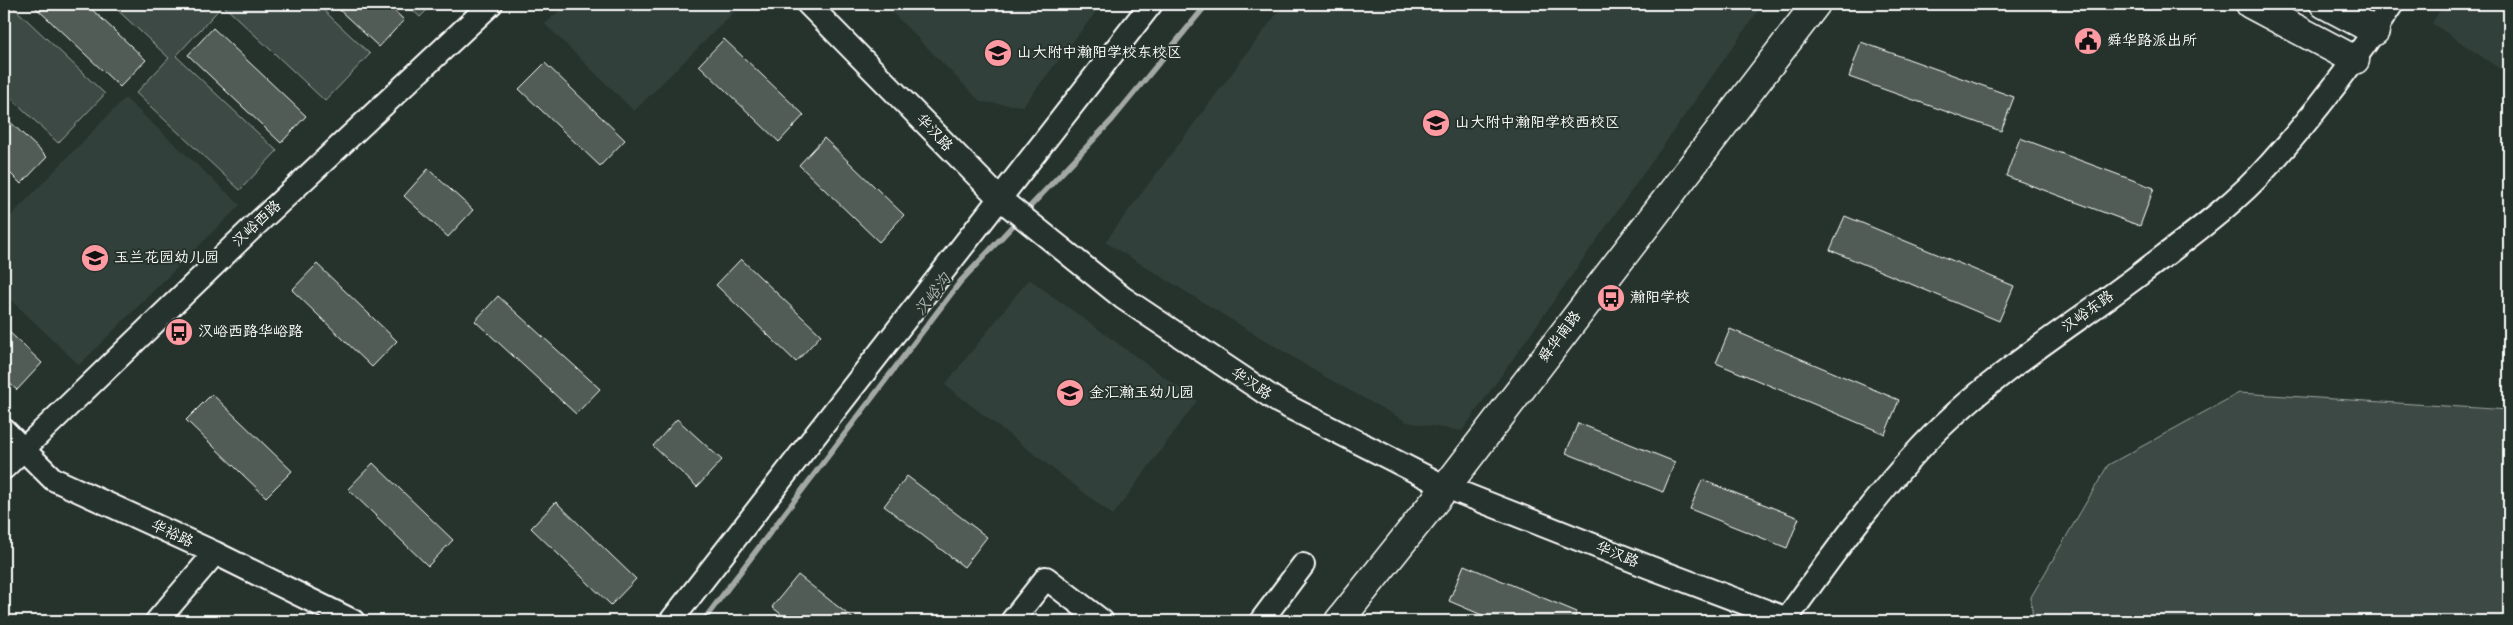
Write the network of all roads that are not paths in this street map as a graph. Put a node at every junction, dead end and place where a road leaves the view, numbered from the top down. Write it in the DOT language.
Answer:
graph roads {
  1 [pos="491,4"];
  2 [pos="808,4"];
  3 [pos="1151,4"];
  4 [pos="1816,4"];
  5 [pos="2250,4"];
  6 [pos="2324,4"];
  7 [pos="2392,4"];
  8 [pos="2375,31"];
  9 [pos="2355,60"];
  10 [pos="1014,210"];
  11 [pos="4,430"];
  12 [pos="23,450"];
  13 [pos="4,468"];
  14 [pos="1446,487"];
  15 [pos="215,554"];
  16 [pos="1303,565"];
  17 [pos="1786,620"];
  18 [pos="157,621"];
  19 [pos="352,621"];
  20 [pos="671,621"];
  21 [pos="1012,621"];
  22 [pos="1102,621"];
  23 [pos="1260,621"];
  24 [pos="1339,621"];
  1 -- 12 [label="street, 汉峪西路"];
  2 -- 10 [label="street, 华汉路"];
  3 -- 10 [label="street"];
  4 -- 14 [label="main road, 舜华南路"];
  5 -- 9 [label="main road"];
  6 -- 8 [label="main road"];
  7 -- 8 [label="street, 汉峪东路"];
  8 -- 9 [label="street, 汉峪东路"];
  9 -- 17 [label="street, 汉峪东路"];
  10 -- 14 [label="street, 华汉路"];
  10 -- 20 [label="street"];
  11 -- 12 [label="street, 华裕路"];
  12 -- 13 [label="street, 汉峪西路"];
  12 -- 15 [label="street, 华裕路"];
  14 -- 17 [label="street, 华汉路"];
  14 -- 24 [label="main road, 舜华南路"];
  15 -- 18 [label="street"];
  15 -- 19 [label="street, 华裕路"];
  16 -- 23 [label="street"];
  21 -- 22 [label="street"];
}
